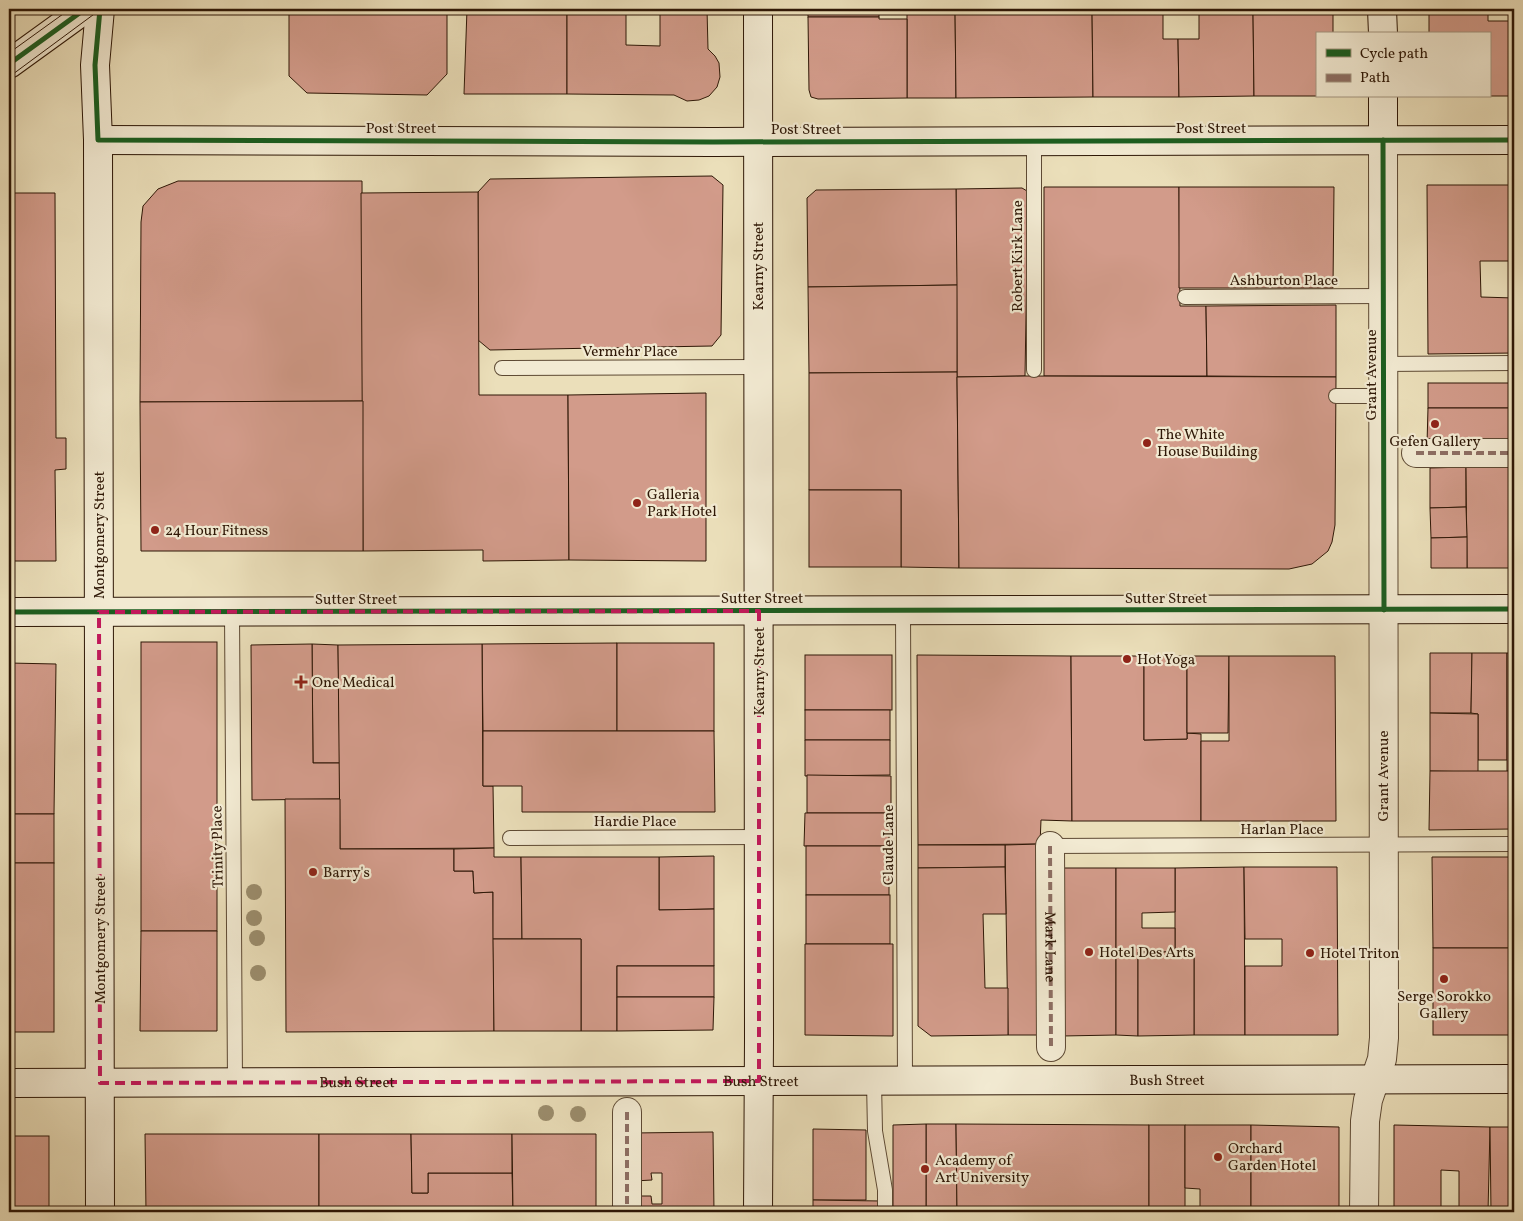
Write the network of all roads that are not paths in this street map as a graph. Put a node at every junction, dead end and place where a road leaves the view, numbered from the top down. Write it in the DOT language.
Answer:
graph roads {
  1 [pos="86,9"];
  2 [pos="100,9"];
  3 [pos="758,9"];
  4 [pos="1382,9"];
  5 [pos="1382,32"];
  6 [pos="9,64"];
  7 [pos="1383,98"];
  8 [pos="98,140"];
  9 [pos="1383,140"];
  10 [pos="1514,140"];
  11 [pos="758,141"];
  12 [pos="1034,141"];
  13 [pos="1383,296"];
  14 [pos="1185,297"];
  15 [pos="1514,363"];
  16 [pos="1383,364"];
  17 [pos="758,367"];
  18 [pos="502,368"];
  19 [pos="1034,370"];
  20 [pos="1336,396"];
  21 [pos="1383,396"];
  22 [pos="1416,453"];
  23 [pos="1514,453"];
  24 [pos="1514,609"];
  25 [pos="1384,610"];
  26 [pos="759,611"];
  27 [pos="903,611"];
  28 [pos="9,612"];
  29 [pos="99,612"];
  30 [pos="232,612"];
  31 [pos="759,837"];
  32 [pos="510,838"];
  33 [pos="1514,844"];
  34 [pos="1384,845"];
  35 [pos="1050,846"];
  36 [pos="1051,1047"];
  37 [pos="1375,1079"];
  38 [pos="1514,1079"];
  39 [pos="905,1080"];
  40 [pos="759,1081"];
  41 [pos="874,1082"];
  42 [pos="9,1083"];
  43 [pos="100,1083"];
  44 [pos="235,1083"];
  45 [pos="627,1112"];
  46 [pos="100,1212"];
  47 [pos="627,1212"];
  48 [pos="758,1212"];
  49 [pos="885,1212"];
  50 [pos="1364,1212"];
  1 -- 6 [label="main road"];
  2 -- 8 [label="main road, Montgomery Street"];
  3 -- 11 [label="main road, Kearny Street"];
  4 -- 5 [label="main road"];
  7 -- 9 [label="main road, Grant Avenue"];
  8 -- 11 [label="main road, Post Street"];
  8 -- 29 [label="main road, Montgomery Street"];
  9 -- 10 [label="main road, Post Street"];
  9 -- 12 [label="main road, Post Street"];
  9 -- 13 [label="main road, Grant Avenue"];
  11 -- 12 [label="main road, Post Street"];
  11 -- 17 [label="main road, Kearny Street"];
  12 -- 19 [label="lane, Robert Kirk Lane"];
  13 -- 14 [label="lane, Ashburton Place"];
  13 -- 16 [label="main road, Grant Avenue"];
  15 -- 16 [label="lane"];
  16 -- 21 [label="main road, Grant Avenue"];
  17 -- 18 [label="lane, Vermehr Place"];
  17 -- 26 [label="main road, Kearny Street"];
  20 -- 21 [label="lane"];
  21 -- 25 [label="main road, Grant Avenue"];
  22 -- 23 [label="main road"];
  24 -- 25 [label="main road, Sutter Street"];
  25 -- 27 [label="main road, Sutter Street"];
  25 -- 34 [label="main road, Grant Avenue"];
  26 -- 27 [label="main road, Sutter Street"];
  26 -- 30 [label="main road, Sutter Street"];
  26 -- 31 [label="main road, Kearny Street"];
  27 -- 39 [label="lane, Claude Lane"];
  28 -- 29 [label="main road, Sutter Street"];
  29 -- 30 [label="main road, Sutter Street"];
  29 -- 43 [label="main road, Montgomery Street"];
  30 -- 44 [label="lane, Trinity Place"];
  31 -- 32 [label="lane, Hardie Place"];
  31 -- 40 [label="main road, Kearny Street"];
  33 -- 34 [label="lane, Harlan Place"];
  34 -- 35 [label="lane, Harlan Place"];
  34 -- 37 [label="main road, Grant Avenue"];
  35 -- 36 [label="main road, Mark Lane"];
  37 -- 38 [label="main road, Bush Street"];
  37 -- 39 [label="main road, Bush Street"];
  37 -- 50 [label="main road, Grant Avenue"];
  39 -- 41 [label="main road, Bush Street"];
  40 -- 41 [label="main road, Bush Street"];
  40 -- 44 [label="main road, Bush Street"];
  40 -- 48 [label="main road, Kearny Street"];
  41 -- 49 [label="lane"];
  42 -- 43 [label="main road, Bush Street"];
  43 -- 44 [label="main road, Bush Street"];
  43 -- 46 [label="main road, Montgomery Street"];
  45 -- 47 [label="main road"];
}
